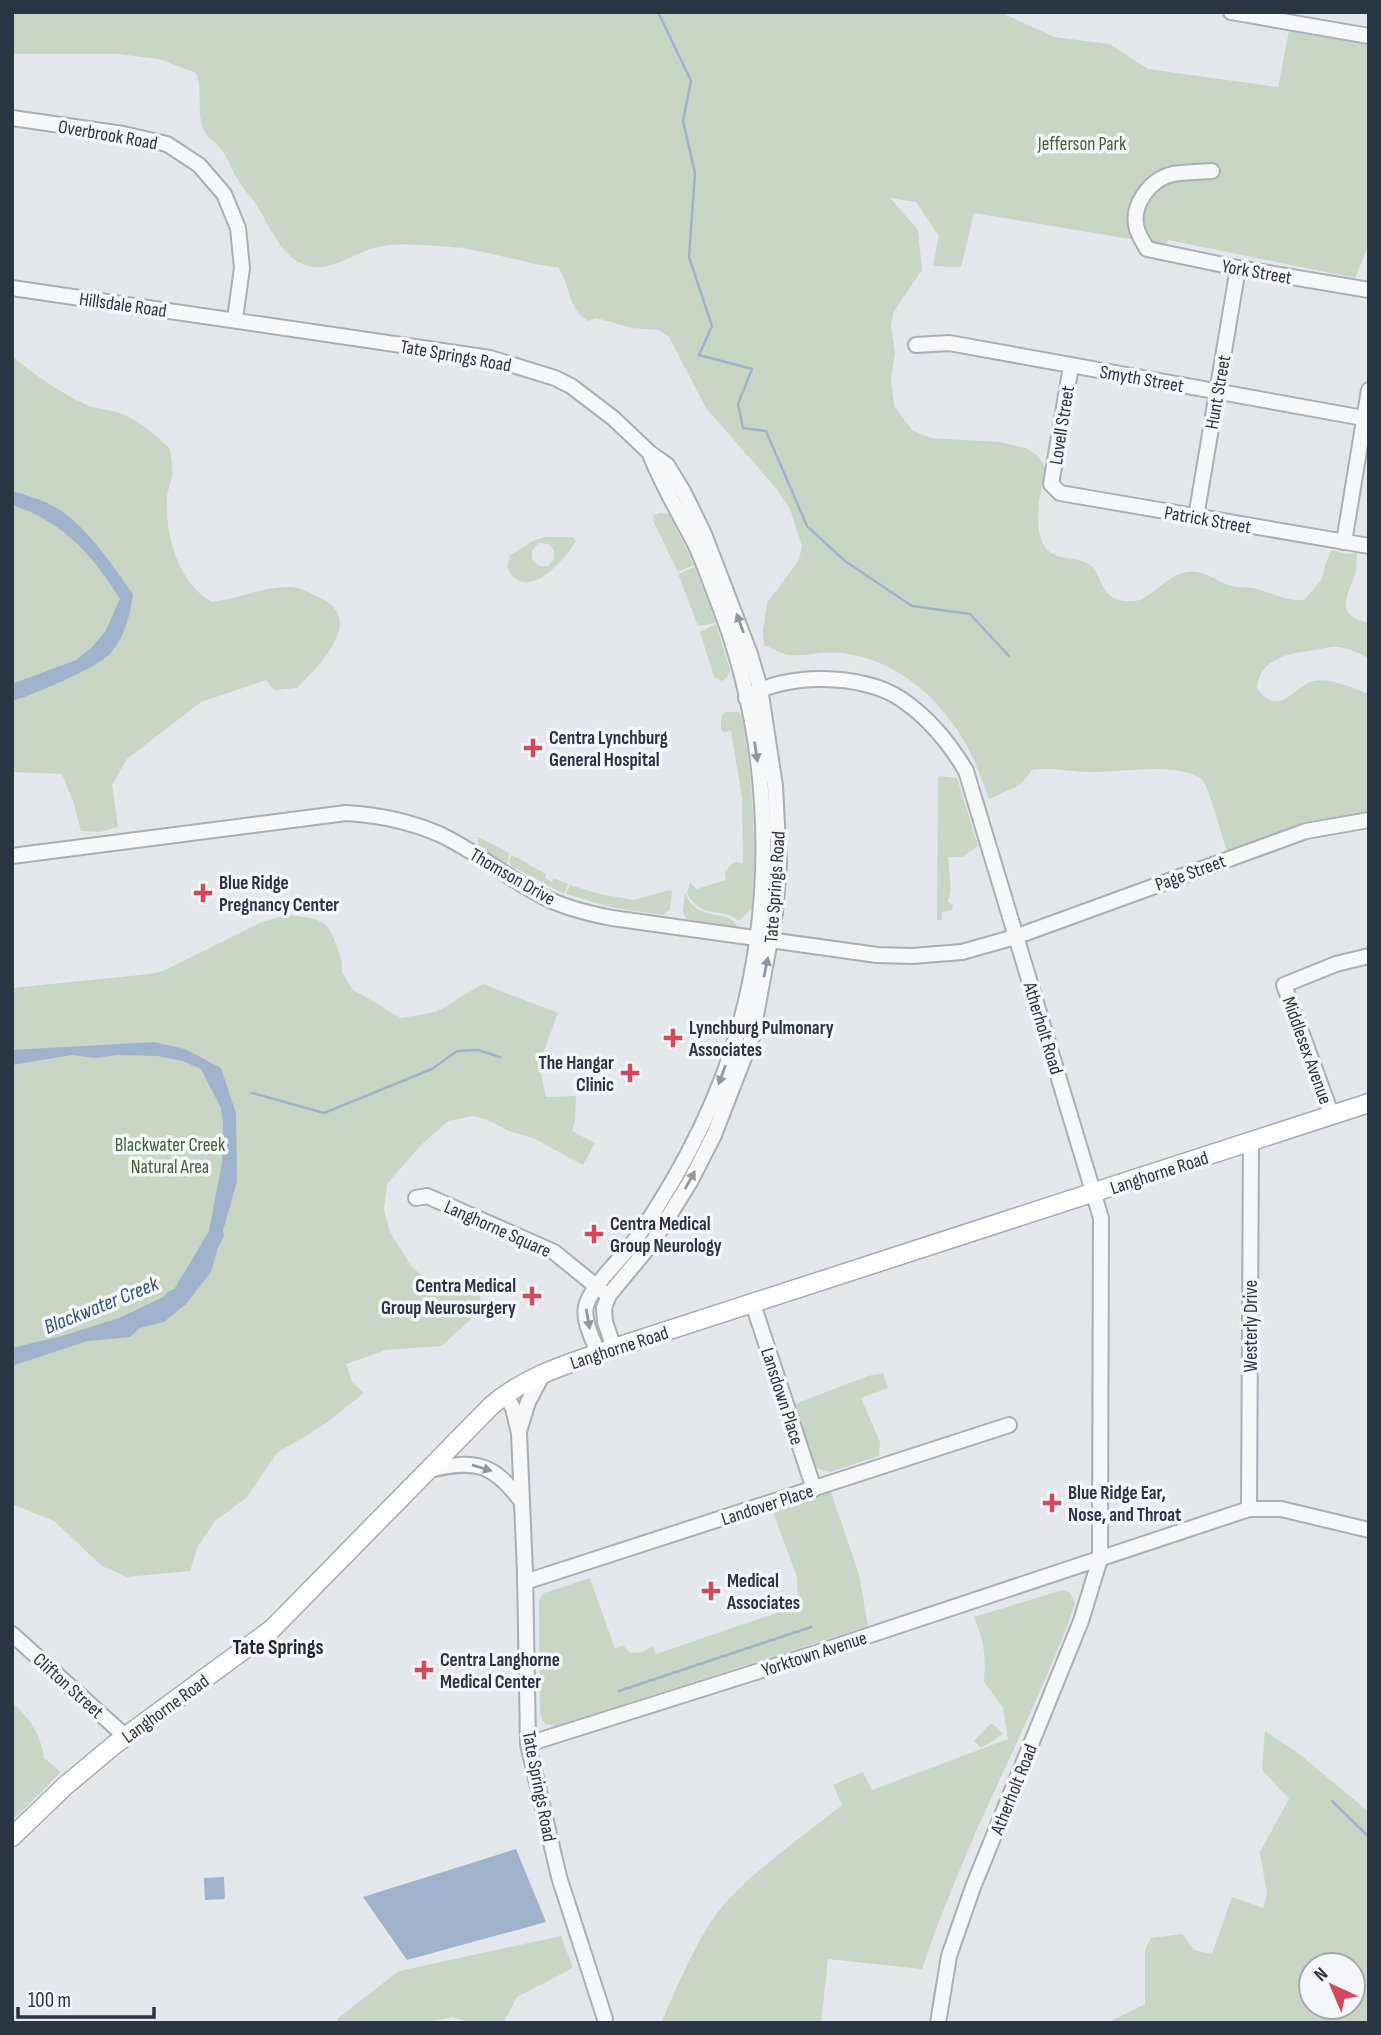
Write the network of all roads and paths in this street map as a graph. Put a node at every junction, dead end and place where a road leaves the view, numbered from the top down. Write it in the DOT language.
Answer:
graph roads {
  1 [pos="1231,12"];
  2 [pos="1284,17"];
  3 [pos="1369,36"];
  4 [pos="12,118"];
  5 [pos="1212,171"];
  6 [pos="1238,268"];
  7 [pos="12,288"];
  8 [pos="1369,290"];
  9 [pos="235,319"];
  10 [pos="916,345"];
  11 [pos="1071,366"];
  12 [pos="1369,390"];
  13 [pos="1216,391"];
  14 [pos="1366,419"];
  15 [pos="650,453"];
  16 [pos="1052,484"];
  17 [pos="1196,517"];
  18 [pos="1343,542"];
  19 [pos="1369,546"];
  20 [pos="760,688"];
  21 [pos="745,691"];
  22 [pos="1369,820"];
  23 [pos="12,856"];
  24 [pos="1015,937"];
  25 [pos="764,939"];
  26 [pos="1369,956"];
  27 [pos="1369,1103"];
  28 [pos="1332,1116"];
  29 [pos="1251,1143"];
  30 [pos="1094,1192"];
  31 [pos="415,1198"];
  32 [pos="596,1287"];
  33 [pos="608,1296"];
  34 [pos="753,1304"];
  35 [pos="606,1351"];
  36 [pos="544,1372"];
  37 [pos="505,1394"];
  38 [pos="1009,1425"];
  39 [pos="519,1433"];
  40 [pos="429,1470"];
  41 [pos="814,1489"];
  42 [pos="522,1502"];
  43 [pos="1249,1509"];
  44 [pos="1369,1530"];
  45 [pos="1100,1559"];
  46 [pos="524,1582"];
  47 [pos="12,1634"];
  48 [pos="126,1737"];
  49 [pos="528,1744"];
  50 [pos="12,1837"];
  51 [pos="605,2019"];
  52 [pos="938,2023"];
  1 -- 2 [label="street"];
  2 -- 3 [label="street"];
  4 -- 9 [label="street, Overbrook Road"];
  5 -- 6 [label="street, York Street"];
  6 -- 8 [label="street, York Street"];
  6 -- 13 [label="street, Hunt Street"];
  7 -- 9 [label="street, Hillsdale Road"];
  9 -- 15 [label="street, Tate Springs Road"];
  10 -- 11 [label="street, Smyth Street"];
  11 -- 13 [label="street, Smyth Street"];
  11 -- 16 [label="street, Lovell Street"];
  12 -- 14 [label="street"];
  13 -- 14 [label="street, Smyth Street"];
  13 -- 17 [label="street, Hunt Street"];
  14 -- 18 [label="street"];
  20 -- 15 [label="street, Tate Springs Road, one-way"];
  15 -- 21 [label="street, Tate Springs Road"];
  16 -- 17 [label="street, Patrick Street"];
  17 -- 18 [label="street, Patrick Street"];
  18 -- 19 [label="street, Patrick Street"];
  20 -- 21 [label="street, Atherholt Road"];
  20 -- 24 [label="street, Atherholt Road"];
  20 -- 25 [label="street, Tate Springs Road"];
  21 -- 25 [label="street, Tate Springs Road, one-way"];
  22 -- 24 [label="street, Page Street"];
  23 -- 25 [label="street, Thomson Drive"];
  24 -- 25 [label="street, Thomson Drive"];
  24 -- 30 [label="street, Atherholt Road"];
  25 -- 32 [label="street, Tate Springs Road, one-way"];
  33 -- 25 [label="street, Tate Springs Road, one-way"];
  26 -- 28 [label="street, Middlesex Avenue"];
  27 -- 28 [label="main road, Langhorne Road"];
  28 -- 29 [label="main road, Langhorne Road"];
  29 -- 30 [label="main road, Langhorne Road"];
  29 -- 43 [label="street, Westerly Drive"];
  30 -- 34 [label="main road, Langhorne Road"];
  30 -- 45 [label="street, Atherholt Road"];
  31 -- 32 [label="street, Langhorne Square"];
  32 -- 33 [label="street, Langhorne Square"];
  32 -- 35 [label="street, Tate Springs Road, one-way"];
  33 -- 35 [label="street"];
  34 -- 35 [label="main road, Langhorne Road"];
  34 -- 41 [label="street, Lansdown Place"];
  35 -- 36 [label="main road, Langhorne Road"];
  36 -- 37 [label="main road, Langhorne Road"];
  36 -- 39 [label="street, Tate Springs Road"];
  37 -- 39 [label="street, Tate Springs Road"];
  37 -- 40 [label="main road, Langhorne Road"];
  38 -- 41 [label="street, Landover Place"];
  39 -- 42 [label="street, Tate Springs Road"];
  40 -- 42 [label="street, one-way"];
  40 -- 48 [label="main road, Langhorne Road"];
  41 -- 46 [label="street, Landover Place"];
  42 -- 46 [label="street, Tate Springs Road"];
  43 -- 44 [label="street, Yorktown Avenue"];
  43 -- 45 [label="street, Yorktown Avenue"];
  45 -- 49 [label="street, Yorktown Avenue"];
  45 -- 52 [label="street, Atherholt Road"];
  46 -- 49 [label="street, Tate Springs Road"];
  47 -- 48 [label="street, Clifton Street"];
  48 -- 50 [label="main road, Langhorne Road"];
  49 -- 51 [label="street, Tate Springs Road"];
}
